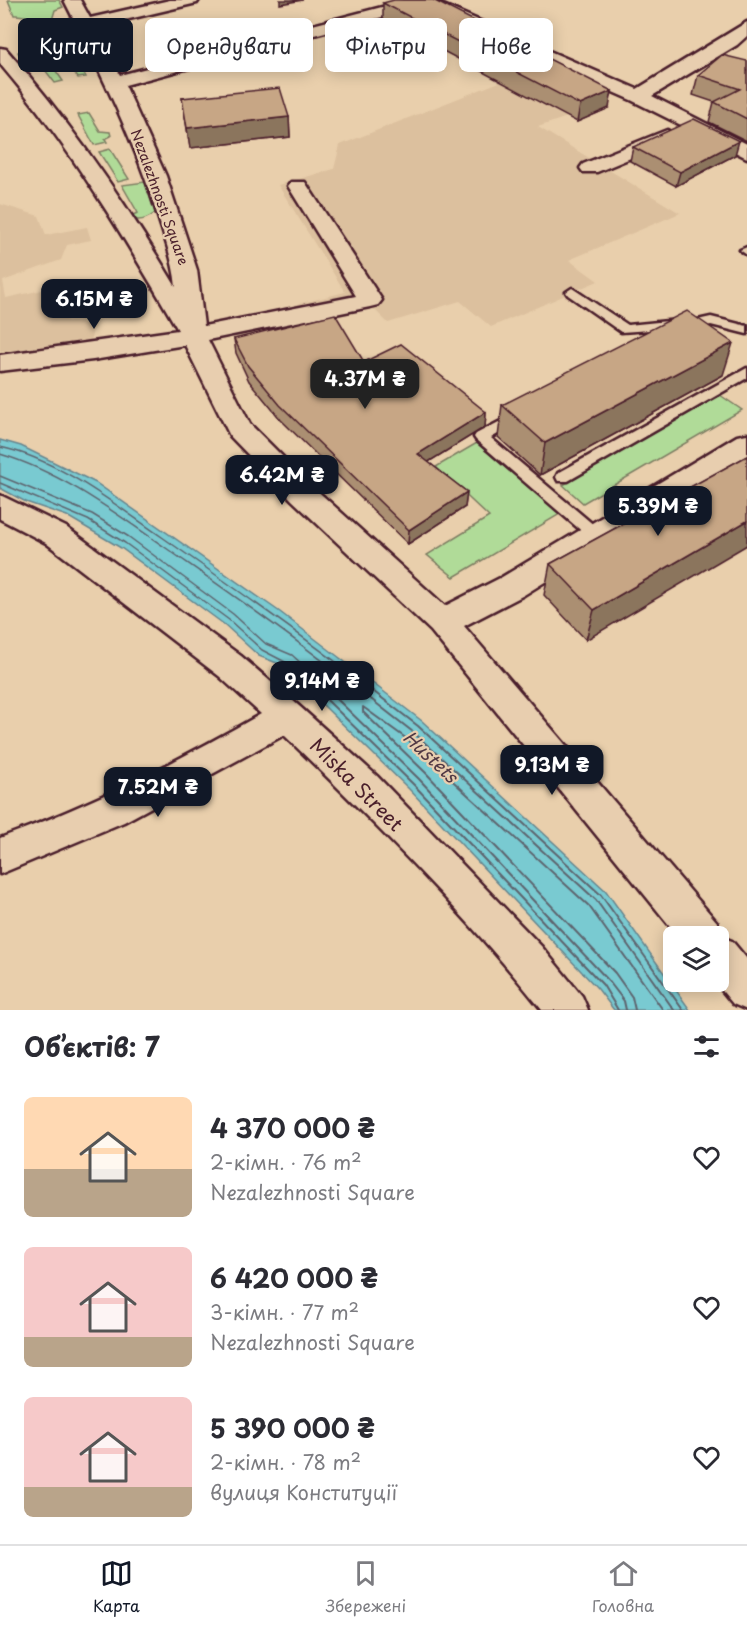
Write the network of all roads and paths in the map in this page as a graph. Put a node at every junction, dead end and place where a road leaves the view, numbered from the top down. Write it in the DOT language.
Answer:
graph roads {
  1 [pos="72,0"];
  2 [pos="191,0"];
  3 [pos="420,1"];
  4 [pos="80,18"];
  5 [pos="113,18"];
  6 [pos="747,27"];
  7 [pos="0,53"];
  8 [pos="109,72"];
  9 [pos="115,82"];
  10 [pos="638,96"];
  11 [pos="680,130"];
  12 [pos="747,152"];
  13 [pos="590,168"];
  14 [pos="298,186"];
  15 [pos="572,292"];
  16 [pos="694,323"];
  17 [pos="747,330"];
  18 [pos="193,335"];
  19 [pos="655,341"];
  20 [pos="0,363"];
  21 [pos="747,372"];
  22 [pos="532,409"];
  23 [pos="747,443"];
  24 [pos="563,477"];
  25 [pos="0,506"];
  26 [pos="597,536"];
  27 [pos="442,622"];
  28 [pos="287,716"];
  29 [pos="0,856"];
  30 [pos="695,926"];
  31 [pos="729,968"];
  32 [pos="747,990"];
  33 [pos="568,1010"];
  1 -- 4 [label="street, Nezalezhnosti Square"];
  2 -- 5 [label="street"];
  3 -- 9 [label="street"];
  3 -- 10 [label="street"];
  6 -- 10 [label="street"];
  7 -- 18 [label="street, Nezalezhnosti Square"];
  8 -- 9 [label="street, Nezalezhnosti Square"];
  9 -- 18 [label="street, Nezalezhnosti Square"];
  10 -- 12 [label="street"];
  11 -- 13 [label="street"];
  14 -- 18 [label="street"];
  15 -- 16 [label="lane"];
  16 -- 17 [label="lane"];
  16 -- 19 [label="lane"];
  18 -- 20 [label="street"];
  18 -- 27 [label="street, Nezalezhnosti Square"];
  21 -- 24 [label="lane"];
  22 -- 26 [label="lane"];
  23 -- 26 [label="street"];
  25 -- 28 [label="street, Miska Street"];
  26 -- 27 [label="street"];
  27 -- 30 [label="street, Nezalezhnosti Square"];
  28 -- 29 [label="street"];
  28 -- 33 [label="street, Miska Street"];
  31 -- 32 [label="street"];
}
